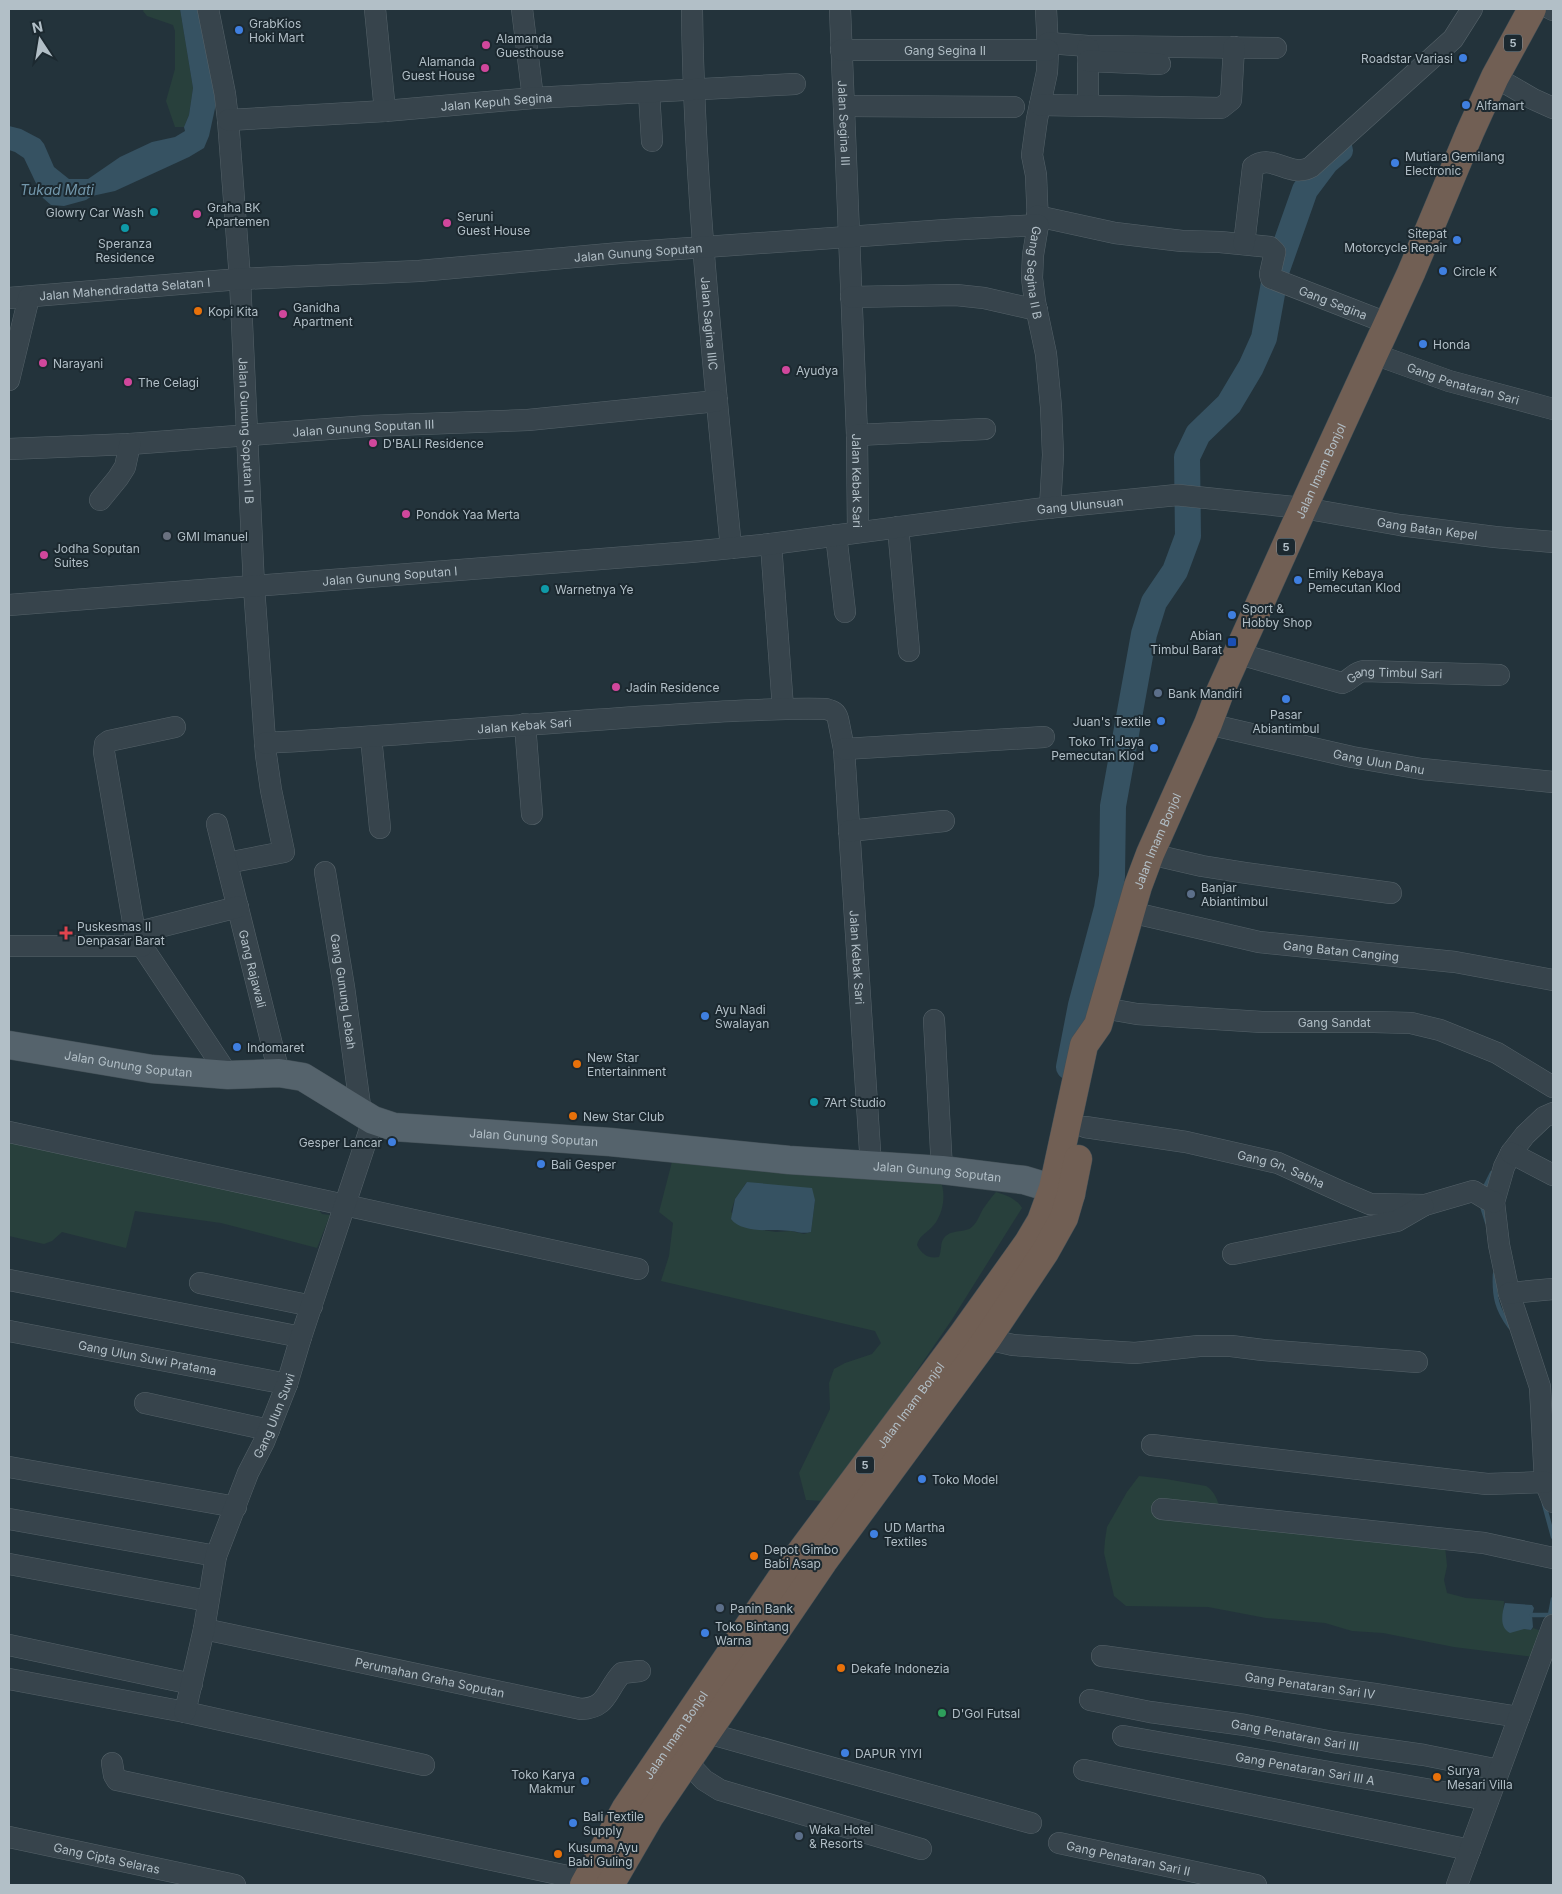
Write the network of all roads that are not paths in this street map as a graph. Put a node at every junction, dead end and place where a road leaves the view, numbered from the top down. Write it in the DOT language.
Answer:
graph roads {
  1 [pos="208,9"];
  2 [pos="375,9"];
  3 [pos="522,9"];
  4 [pos="692,9"];
  5 [pos="840,9"];
  6 [pos="1046,9"];
  7 [pos="1472,9"];
  8 [pos="1532,9"];
  9 [pos="1048,46"];
  10 [pos="1234,47"];
  11 [pos="1276,48"];
  12 [pos="841,50"];
  13 [pos="1088,53"];
  14 [pos="1160,64"];
  15 [pos="1495,77"];
  16 [pos="795,84"];
  17 [pos="693,89"];
  18 [pos="649,93"];
  19 [pos="533,98"];
  20 [pos="1040,105"];
  21 [pos="1088,105"];
  22 [pos="844,106"];
  23 [pos="1014,107"];
  24 [pos="1553,108"];
  25 [pos="385,111"];
  26 [pos="228,120"];
  27 [pos="652,141"];
  28 [pos="1037,221"];
  29 [pos="849,237"];
  30 [pos="1244,244"];
  31 [pos="705,248"];
  32 [pos="240,279"];
  33 [pos="1276,280"];
  34 [pos="851,297"];
  35 [pos="19,298"];
  36 [pos="1037,310"];
  37 [pos="1388,323"];
  38 [pos="1374,354"];
  39 [pos="9,380"];
  40 [pos="717,401"];
  41 [pos="1553,409"];
  42 [pos="986,429"];
  43 [pos="247,434"];
  44 [pos="857,435"];
  45 [pos="130,444"];
  46 [pos="9,449"];
  47 [pos="100,500"];
  48 [pos="1050,508"];
  49 [pos="1303,508"];
  50 [pos="898,527"];
  51 [pos="858,532"];
  52 [pos="836,535"];
  53 [pos="1553,542"];
  54 [pos="771,544"];
  55 [pos="732,548"];
  56 [pos="254,586"];
  57 [pos="9,605"];
  58 [pos="845,612"];
  59 [pos="909,651"];
  60 [pos="1238,654"];
  61 [pos="1499,675"];
  62 [pos="783,708"];
  63 [pos="524,724"];
  64 [pos="1208,724"];
  65 [pos="175,727"];
  66 [pos="371,737"];
  67 [pos="1044,737"];
  68 [pos="265,743"];
  69 [pos="844,749"];
  70 [pos="1553,782"];
  71 [pos="532,814"];
  72 [pos="944,821"];
  73 [pos="217,824"];
  74 [pos="380,828"];
  75 [pos="849,831"];
  76 [pos="1150,854"];
  77 [pos="226,863"];
  78 [pos="325,872"];
  79 [pos="1391,893"];
  80 [pos="238,907"];
  81 [pos="1130,912"];
  82 [pos="138,940"];
  83 [pos="9,946"];
  84 [pos="1553,980"];
  85 [pos="1100,1016"];
  86 [pos="934,1020"];
  87 [pos="9,1045"];
  88 [pos="279,1073"];
  89 [pos="228,1075"];
  90 [pos="1553,1087"];
  91 [pos="1553,1113"];
  92 [pos="367,1116"];
  93 [pos="1085,1127"];
  94 [pos="9,1132"];
  95 [pos="1511,1154"];
  96 [pos="871,1166"];
  97 [pos="942,1170"];
  98 [pos="1553,1176"];
  99 [pos="1062,1191"];
  100 [pos="1485,1198"];
  101 [pos="345,1204"];
  102 [pos="1425,1205"];
  103 [pos="1232,1254"];
  104 [pos="638,1269"];
  105 [pos="9,1280"];
  106 [pos="200,1283"];
  107 [pos="1553,1289"];
  108 [pos="1509,1293"];
  109 [pos="312,1306"];
  110 [pos="9,1331"];
  111 [pos="301,1336"];
  112 [pos="987,1339"];
  113 [pos="1417,1362"];
  114 [pos="287,1384"];
  115 [pos="145,1403"];
  116 [pos="1548,1429"];
  117 [pos="269,1430"];
  118 [pos="1152,1445"];
  119 [pos="9,1467"];
  120 [pos="1544,1482"];
  121 [pos="1553,1502"];
  122 [pos="236,1508"];
  123 [pos="1162,1509"];
  124 [pos="9,1519"];
  125 [pos="216,1556"];
  126 [pos="1553,1558"];
  127 [pos="9,1564"];
  128 [pos="208,1601"];
  129 [pos="1553,1625"];
  130 [pos="204,1629"];
  131 [pos="9,1645"];
  132 [pos="1102,1656"];
  133 [pos="640,1671"];
  134 [pos="9,1679"];
  135 [pos="192,1684"];
  136 [pos="1090,1700"];
  137 [pos="185,1712"];
  138 [pos="1518,1717"];
  139 [pos="707,1733"];
  140 [pos="1123,1736"];
  141 [pos="687,1762"];
  142 [pos="112,1763"];
  143 [pos="424,1765"];
  144 [pos="1084,1770"];
  145 [pos="1499,1770"];
  146 [pos="1488,1800"];
  147 [pos="1031,1823"];
  148 [pos="9,1837"];
  149 [pos="1059,1843"];
  150 [pos="921,1849"];
  151 [pos="1470,1850"];
  152 [pos="593,1884"];
  153 [pos="235,1885"];
  154 [pos="1256,1885"];
  155 [pos="1457,1885"];
  1 -- 26 [label="street, Jalan Gunung Soputan I B"];
  2 -- 25 [label="street"];
  3 -- 19 [label="street"];
  4 -- 17 [label="street, Jalan Sagina IIIC"];
  5 -- 12 [label="street, Jalan Segina III"];
  6 -- 9 [label="street, Gang Segina II B"];
  7 -- 30 [label="street"];
  8 -- 15 [label="highway, Jalan Imam Bonjol / 5"];
  9 -- 12 [label="street, Gang Segina II"];
  9 -- 13 [label="street, Gang Segina II"];
  9 -- 20 [label="street, Gang Segina II B"];
  10 -- 11 [label="street"];
  10 -- 13 [label="street"];
  10 -- 21 [label="street"];
  12 -- 22 [label="street, Jalan Segina III"];
  13 -- 14 [label="street"];
  13 -- 21 [label="street"];
  15 -- 24 [label="street"];
  15 -- 37 [label="highway, Jalan Imam Bonjol / 5"];
  16 -- 17 [label="street, Jalan Kepuh Segina"];
  17 -- 18 [label="street, Jalan Kepuh Segina"];
  17 -- 31 [label="street, Jalan Sagina IIIC"];
  18 -- 19 [label="street, Jalan Kepuh Segina"];
  18 -- 27 [label="street"];
  19 -- 25 [label="street, Jalan Kepuh Segina"];
  20 -- 21 [label="street"];
  20 -- 28 [label="street, Gang Segina II B"];
  22 -- 23 [label="street"];
  22 -- 29 [label="street, Jalan Segina III"];
  25 -- 26 [label="street, Jalan Kepuh Segina"];
  26 -- 32 [label="street, Jalan Gunung Soputan I B"];
  28 -- 29 [label="street, Jalan Gunung Soputan"];
  28 -- 30 [label="street, Jalan Gunung Soputan"];
  28 -- 36 [label="street, Gang Segina II B"];
  29 -- 31 [label="street, Jalan Gunung Soputan"];
  29 -- 34 [label="street, Jalan Kebak Sari"];
  30 -- 33 [label="street, Jalan Gunung Soputan"];
  31 -- 32 [label="street, Jalan Gunung Soputan"];
  31 -- 40 [label="street, Jalan Sagina IIIC"];
  32 -- 35 [label="street, Jalan Mahendradatta Selatan I"];
  32 -- 43 [label="street, Jalan Gunung Soputan I B"];
  33 -- 37 [label="street, Gang Segina"];
  34 -- 36 [label="street"];
  34 -- 44 [label="street, Jalan Kebak Sari"];
  35 -- 39 [label="street"];
  36 -- 48 [label="street, Gang Segina II B"];
  37 -- 38 [label="highway, Jalan Imam Bonjol / 5"];
  38 -- 41 [label="street, Gang Penataran Sari"];
  38 -- 49 [label="highway, Jalan Imam Bonjol / 5"];
  40 -- 43 [label="street, Jalan Gunung Soputan III"];
  40 -- 55 [label="street, Jalan Sagina IIIC"];
  42 -- 44 [label="street"];
  43 -- 45 [label="street, Jalan Gunung Soputan III"];
  43 -- 56 [label="street, Jalan Gunung Soputan I B"];
  44 -- 51 [label="street, Jalan Kebak Sari"];
  45 -- 46 [label="street, Jalan Gunung Soputan III"];
  45 -- 47 [label="street"];
  48 -- 49 [label="street, Gang Ulunsuan"];
  48 -- 50 [label="street, Gang Ulunsuan"];
  49 -- 53 [label="street, Gang Batan Kepel"];
  49 -- 60 [label="highway, Jalan Imam Bonjol / 5"];
  50 -- 51 [label="street, Gang Ulunsuan"];
  50 -- 59 [label="street"];
  51 -- 52 [label="street, Jalan Kebak Sari"];
  52 -- 54 [label="street, Jalan Kebak Sari"];
  52 -- 58 [label="street"];
  54 -- 55 [label="street, Jalan Gunung Soputan I"];
  54 -- 62 [label="street"];
  55 -- 56 [label="street, Jalan Gunung Soputan I"];
  56 -- 57 [label="street, Jalan Gunung Soputan I"];
  56 -- 68 [label="street, Jalan Gunung Soputan I B"];
  60 -- 61 [label="street, Gang Timbul Sari"];
  60 -- 64 [label="highway, Jalan Imam Bonjol / 5"];
  62 -- 63 [label="street, Jalan Kebak Sari"];
  62 -- 69 [label="street, Jalan Kebak Sari"];
  63 -- 66 [label="street, Jalan Kebak Sari"];
  63 -- 71 [label="street"];
  64 -- 70 [label="street, Gang Ulun Danu"];
  64 -- 76 [label="highway, Jalan Imam Bonjol / 5"];
  65 -- 82 [label="street"];
  66 -- 68 [label="street, Jalan Kebak Sari"];
  66 -- 74 [label="street"];
  67 -- 69 [label="street"];
  68 -- 77 [label="street, Jalan Gunung Soputan I B"];
  69 -- 75 [label="street, Jalan Kebak Sari"];
  72 -- 75 [label="street"];
  73 -- 77 [label="street, Gang Rajawali"];
  75 -- 96 [label="street, Jalan Kebak Sari"];
  76 -- 79 [label="street"];
  76 -- 81 [label="highway, Jalan Imam Bonjol / 5"];
  77 -- 80 [label="street, Gang Rajawali"];
  78 -- 92 [label="street, Gang Gunung Lebah"];
  80 -- 82 [label="street"];
  80 -- 88 [label="street, Gang Rajawali"];
  81 -- 84 [label="street, Gang Batan Canging"];
  81 -- 85 [label="highway, Jalan Imam Bonjol / 5"];
  82 -- 83 [label="street"];
  82 -- 89 [label="street"];
  85 -- 90 [label="street, Gang Sandat"];
  85 -- 93 [label="highway, Jalan Imam Bonjol / 5"];
  85 -- 99 [label="highway, Jalan Imam Bonjol / 5"];
  86 -- 97 [label="street"];
  87 -- 89 [label="main road, Jalan Gunung Soputan"];
  88 -- 89 [label="main road, Jalan Gunung Soputan"];
  88 -- 92 [label="main road, Jalan Gunung Soputan"];
  91 -- 95 [label="street"];
  92 -- 96 [label="main road, Jalan Gunung Soputan"];
  92 -- 101 [label="street, Gang Ulun Suwi"];
  93 -- 99 [label="highway, Jalan Imam Bonjol / 5"];
  93 -- 102 [label="street, Gang Gn. Sabha"];
  94 -- 101 [label="street"];
  95 -- 98 [label="street"];
  95 -- 100 [label="street"];
  96 -- 97 [label="main road, Jalan Gunung Soputan"];
  97 -- 99 [label="main road, Jalan Gunung Soputan"];
  99 -- 112 [label="highway, Jalan Imam Bonjol / 5"];
  99 -- 152 [label="highway, Jalan Imam Bonjol / 5"];
  100 -- 102 [label="street, Gang Gn. Sabha"];
  100 -- 108 [label="street"];
  101 -- 104 [label="street"];
  101 -- 109 [label="street, Gang Ulun Suwi"];
  102 -- 103 [label="street"];
  105 -- 111 [label="street"];
  106 -- 109 [label="street"];
  107 -- 108 [label="street"];
  108 -- 116 [label="street"];
  109 -- 111 [label="street, Gang Ulun Suwi"];
  110 -- 114 [label="street, Gang Ulun Suwi Pratama"];
  111 -- 114 [label="street, Gang Ulun Suwi"];
  112 -- 113 [label="street"];
  112 -- 139 [label="highway, Jalan Imam Bonjol / 5"];
  114 -- 117 [label="street, Gang Ulun Suwi"];
  115 -- 117 [label="street"];
  116 -- 120 [label="street"];
  117 -- 122 [label="street, Gang Ulun Suwi"];
  118 -- 120 [label="street"];
  119 -- 122 [label="street"];
  120 -- 121 [label="street"];
  122 -- 125 [label="street, Gang Ulun Suwi"];
  123 -- 126 [label="street"];
  124 -- 125 [label="street"];
  125 -- 128 [label="street, Gang Ulun Suwi"];
  127 -- 128 [label="street"];
  128 -- 130 [label="street, Gang Ulun Suwi"];
  129 -- 138 [label="street"];
  130 -- 133 [label="street, Perumahan Graha Soputan"];
  130 -- 135 [label="street, Gang Ulun Suwi"];
  131 -- 135 [label="street"];
  132 -- 138 [label="street, Gang Penataran Sari IV"];
  134 -- 137 [label="street"];
  135 -- 137 [label="street, Gang Ulun Suwi"];
  136 -- 145 [label="street, Gang Penataran Sari III"];
  137 -- 143 [label="street"];
  138 -- 145 [label="street"];
  139 -- 141 [label="highway, Jalan Imam Bonjol / 5"];
  139 -- 147 [label="street"];
  140 -- 146 [label="street, Gang Penataran Sari III A"];
  141 -- 150 [label="street"];
  141 -- 152 [label="highway, Jalan Imam Bonjol / 5"];
  142 -- 152 [label="street"];
  144 -- 151 [label="street"];
  145 -- 146 [label="street"];
  146 -- 151 [label="street"];
  148 -- 153 [label="street, Gang Cipta Selaras"];
  149 -- 154 [label="street, Gang Penataran Sari II"];
  151 -- 155 [label="street"];
}
